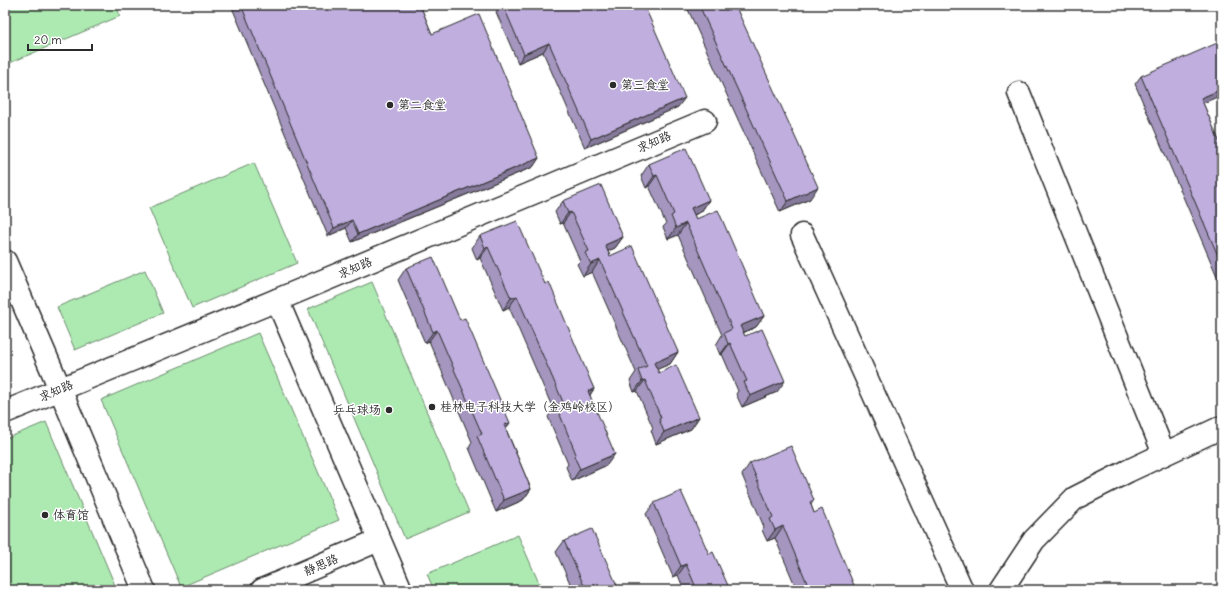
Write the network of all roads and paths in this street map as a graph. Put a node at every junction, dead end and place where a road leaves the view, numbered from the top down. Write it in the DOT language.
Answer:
graph roads {
  1 [pos="1019,93"];
  2 [pos="705,121"];
  3 [pos="802,234"];
  4 [pos="5,261"];
  5 [pos="277,300"];
  6 [pos="60,389"];
  7 [pos="5,412"];
  8 [pos="1222,427"];
  9 [pos="1164,454"];
  10 [pos="379,540"];
  11 [pos="144,590"];
  12 [pos="262,590"];
  13 [pos="401,590"];
  14 [pos="962,590"];
  15 [pos="1001,590"];
  1 -- 9 [label="street"];
  2 -- 5 [label="street, 求知路"];
  3 -- 14 [label="street"];
  4 -- 6 [label="street"];
  5 -- 6 [label="street, 求知路"];
  5 -- 10 [label="street"];
  6 -- 7 [label="street, 求知路"];
  6 -- 11 [label="street"];
  8 -- 9 [label="street"];
  9 -- 15 [label="street"];
  10 -- 12 [label="street, 静思路"];
  10 -- 13 [label="street"];
}
